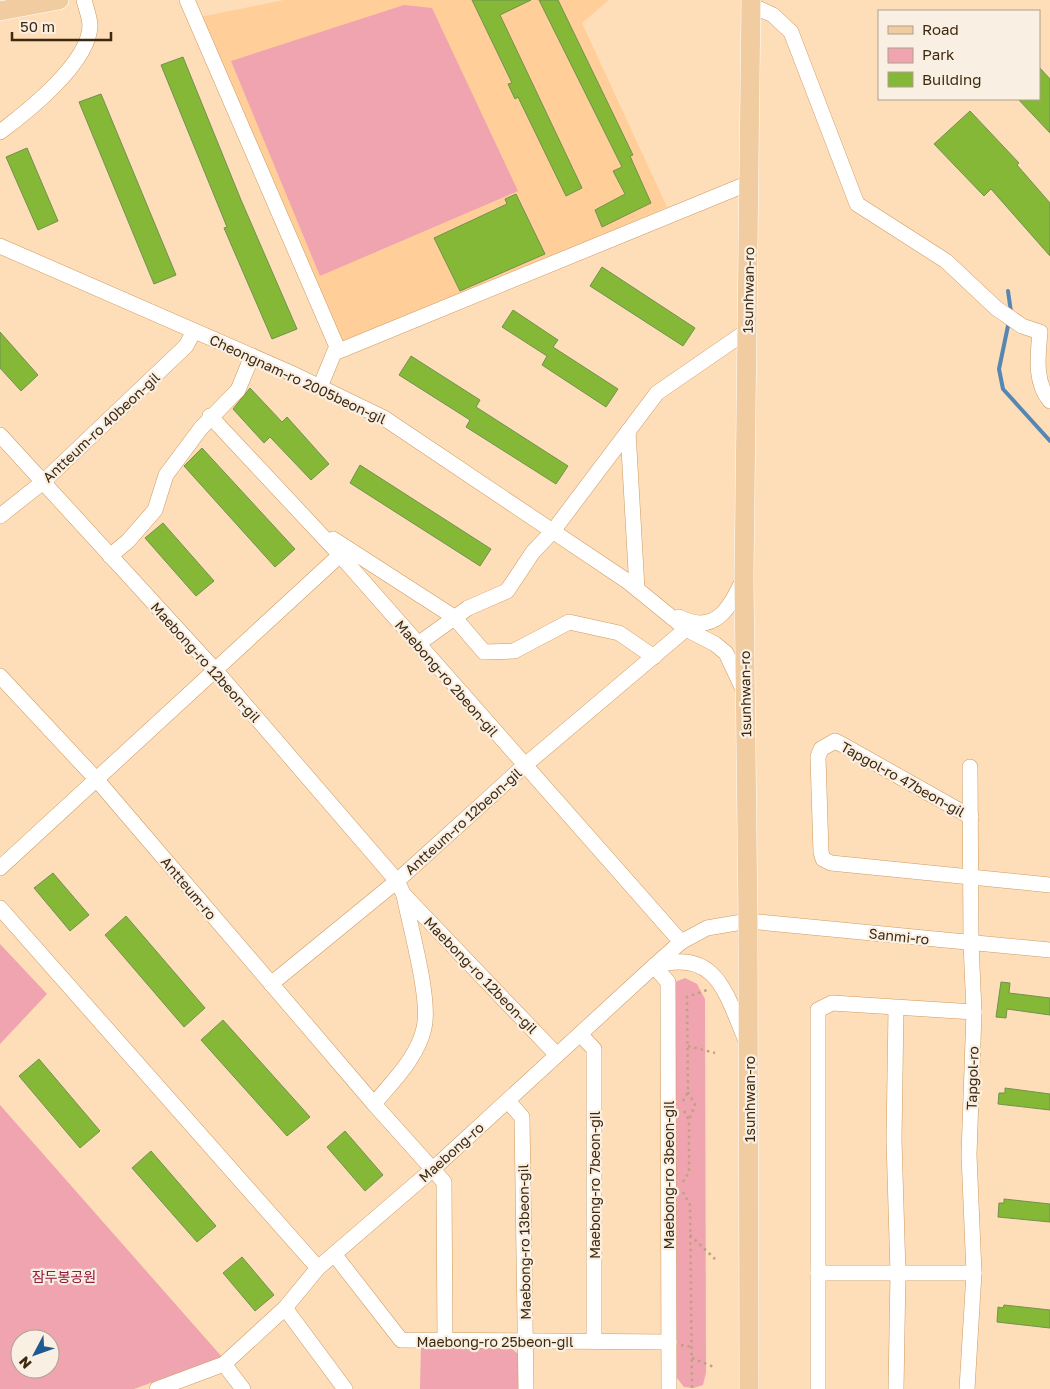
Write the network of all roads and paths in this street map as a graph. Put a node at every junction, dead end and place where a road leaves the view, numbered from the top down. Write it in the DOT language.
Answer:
graph roads {
  1 [pos="60,0"];
  2 [pos="84,0"];
  3 [pos="187,0"];
  4 [pos="751,3"];
  5 [pos="0,11"];
  6 [pos="0,132"];
  7 [pos="749,183"];
  8 [pos="0,246"];
  9 [pos="194,331"];
  10 [pos="747,331"];
  11 [pos="334,353"];
  12 [pos="252,356"];
  13 [pos="320,387"];
  14 [pos="1050,401"];
  15 [pos="210,416"];
  16 [pos="628,431"];
  17 [pos="0,435"];
  18 [pos="43,482"];
  19 [pos="0,516"];
  20 [pos="315,528"];
  21 [pos="553,531"];
  22 [pos="340,555"];
  23 [pos="110,556"];
  24 [pos="744,578"];
  25 [pos="632,585"];
  26 [pos="668,612"];
  27 [pos="454,617"];
  28 [pos="686,629"];
  29 [pos="418,644"];
  30 [pos="654,656"];
  31 [pos="216,671"];
  32 [pos="0,676"];
  33 [pos="745,696"];
  34 [pos="524,766"];
  35 [pos="970,767"];
  36 [pos="97,780"];
  37 [pos="971,817"];
  38 [pos="0,868"];
  39 [pos="972,878"];
  40 [pos="397,882"];
  41 [pos="1050,885"];
  42 [pos="404,895"];
  43 [pos="0,908"];
  44 [pos="748,921"];
  45 [pos="681,942"];
  46 [pos="971,943"];
  47 [pos="1050,950"];
  48 [pos="654,966"];
  49 [pos="271,984"];
  50 [pos="711,988"];
  51 [pos="896,1009"];
  52 [pos="974,1012"];
  53 [pos="580,1034"];
  54 [pos="688,1046"];
  55 [pos="748,1047"];
  56 [pos="715,1053"];
  57 [pos="557,1055"];
  58 [pos="688,1092"];
  59 [pos="508,1101"];
  60 [pos="374,1104"];
  61 [pos="689,1120"];
  62 [pos="433,1169"];
  63 [pos="682,1185"];
  64 [pos="682,1189"];
  65 [pos="690,1235"];
  66 [pos="334,1254"];
  67 [pos="715,1259"];
  68 [pos="318,1268"];
  69 [pos="818,1273"];
  70 [pos="898,1273"];
  71 [pos="974,1273"];
  72 [pos="286,1308"];
  73 [pos="445,1340"];
  74 [pos="594,1341"];
  75 [pos="524,1342"];
  76 [pos="669,1342"];
  77 [pos="692,1358"];
  78 [pos="224,1364"];
  79 [pos="716,1368"];
  80 [pos="896,1382"];
  81 [pos="818,1383"];
  82 [pos="157,1389"];
  83 [pos="243,1389"];
  84 [pos="345,1389"];
  85 [pos="526,1389"];
  86 [pos="669,1389"];
  87 [pos="692,1389"];
  88 [pos="750,1389"];
  89 [pos="967,1389"];
  1 -- 5 [label="main road"];
  2 -- 6 [label="street"];
  3 -- 11 [label="street"];
  4 -- 7 [label="main road, 1sunhwan-ro"];
  4 -- 14 [label="street"];
  7 -- 10 [label="main road, 1sunhwan-ro"];
  7 -- 11 [label="street"];
  8 -- 9 [label="street, Cheongnam-ro 2005beon-gil"];
  9 -- 12 [label="street, Cheongnam-ro 2005beon-gil"];
  9 -- 18 [label="street, Antteum-ro 40beon-gil"];
  10 -- 16 [label="street"];
  10 -- 24 [label="main road, 1sunhwan-ro"];
  11 -- 13 [label="street"];
  12 -- 13 [label="street, Cheongnam-ro 2005beon-gil"];
  12 -- 15 [label="street"];
  13 -- 21 [label="street, Cheongnam-ro 2005beon-gil"];
  15 -- 20 [label="street, Maebong-ro 2beon-gil"];
  15 -- 23 [label="street"];
  16 -- 21 [label="street"];
  16 -- 25 [label="street"];
  17 -- 18 [label="street, Maebong-ro 12beon-gil"];
  18 -- 19 [label="street, Antteum-ro 40beon-gil"];
  18 -- 23 [label="street, Maebong-ro 12beon-gil"];
  20 -- 22 [label="street, Maebong-ro 2beon-gil"];
  20 -- 27 [label="street"];
  21 -- 25 [label="street, Cheongnam-ro 2005beon-gil"];
  21 -- 27 [label="street"];
  22 -- 29 [label="street, Maebong-ro 2beon-gil"];
  22 -- 31 [label="street"];
  23 -- 31 [label="street, Maebong-ro 12beon-gil"];
  24 -- 26 [label="street"];
  24 -- 33 [label="main road, 1sunhwan-ro"];
  25 -- 26 [label="street, Cheongnam-ro 2005beon-gil"];
  26 -- 28 [label="street"];
  27 -- 29 [label="street"];
  27 -- 30 [label="street"];
  28 -- 30 [label="street, Antteum-ro 12beon-gil"];
  28 -- 33 [label="street"];
  29 -- 34 [label="street, Maebong-ro 2beon-gil"];
  30 -- 34 [label="street, Antteum-ro 12beon-gil"];
  31 -- 36 [label="street"];
  31 -- 40 [label="street, Maebong-ro 12beon-gil"];
  32 -- 36 [label="street, Antteum-ro"];
  33 -- 44 [label="main road, 1sunhwan-ro"];
  34 -- 40 [label="street, Antteum-ro 12beon-gil"];
  34 -- 45 [label="street, Maebong-ro 2beon-gil"];
  35 -- 37 [label="street, Tapgol-ro"];
  36 -- 38 [label="street"];
  36 -- 49 [label="street, Antteum-ro"];
  37 -- 39 [label="street, Tapgol-ro"];
  37 -- 39 [label="street, Tapgol-ro 47beon-gil"];
  39 -- 41 [label="street"];
  39 -- 46 [label="street, Tapgol-ro"];
  40 -- 42 [label="street, Maebong-ro 12beon-gil"];
  40 -- 49 [label="street, Antteum-ro 12beon-gil"];
  42 -- 57 [label="street, Maebong-ro 12beon-gil"];
  42 -- 60 [label="street, Maebong-ro 12beon-gil"];
  43 -- 68 [label="street"];
  44 -- 45 [label="street, Maebong-ro"];
  44 -- 46 [label="street, Sanmi-ro"];
  44 -- 55 [label="main road, 1sunhwan-ro"];
  45 -- 48 [label="street, Maebong-ro"];
  46 -- 47 [label="street, Sanmi-ro"];
  46 -- 52 [label="street, Tapgol-ro"];
  48 -- 53 [label="street, Maebong-ro"];
  48 -- 55 [label="street"];
  48 -- 76 [label="street, Maebong-ro 3beon-gil"];
  49 -- 60 [label="street, Antteum-ro"];
  50 -- 54 [label="path"];
  51 -- 52 [label="street"];
  51 -- 69 [label="street"];
  51 -- 70 [label="street"];
  52 -- 71 [label="street, Tapgol-ro"];
  53 -- 57 [label="street, Maebong-ro"];
  53 -- 74 [label="street, Maebong-ro 7beon-gil"];
  54 -- 56 [label="path"];
  54 -- 58 [label="path"];
  55 -- 88 [label="main road, 1sunhwan-ro"];
  57 -- 59 [label="street, Maebong-ro"];
  58 -- 61 [label="path"];
  58 -- 61 [label="path"];
  59 -- 62 [label="street, Maebong-ro"];
  59 -- 75 [label="street, Maebong-ro 13beon-gil"];
  60 -- 62 [label="street, Antteum-ro"];
  61 -- 63 [label="path"];
  62 -- 66 [label="street, Maebong-ro"];
  62 -- 73 [label="street, Antteum-ro"];
  64 -- 65 [label="path"];
  65 -- 67 [label="path"];
  65 -- 77 [label="path"];
  66 -- 68 [label="street, Maebong-ro"];
  66 -- 73 [label="street, Maebong-ro 25beon-gil"];
  68 -- 72 [label="street, Maebong-ro"];
  69 -- 70 [label="street"];
  69 -- 81 [label="street"];
  70 -- 71 [label="street"];
  70 -- 80 [label="street"];
  71 -- 89 [label="street, Tapgol-ro"];
  72 -- 78 [label="street, Maebong-ro"];
  72 -- 84 [label="street"];
  73 -- 75 [label="street, Maebong-ro 25beon-gil"];
  74 -- 75 [label="street, Maebong-ro 25beon-gil"];
  74 -- 76 [label="street, Maebong-ro 25beon-gil"];
  75 -- 85 [label="street, Maebong-ro 13beon-gil"];
  76 -- 86 [label="street, Maebong-ro 3beon-gil"];
  77 -- 79 [label="path"];
  77 -- 87 [label="path"];
  78 -- 82 [label="street, Maebong-ro"];
  78 -- 83 [label="street"];
}
